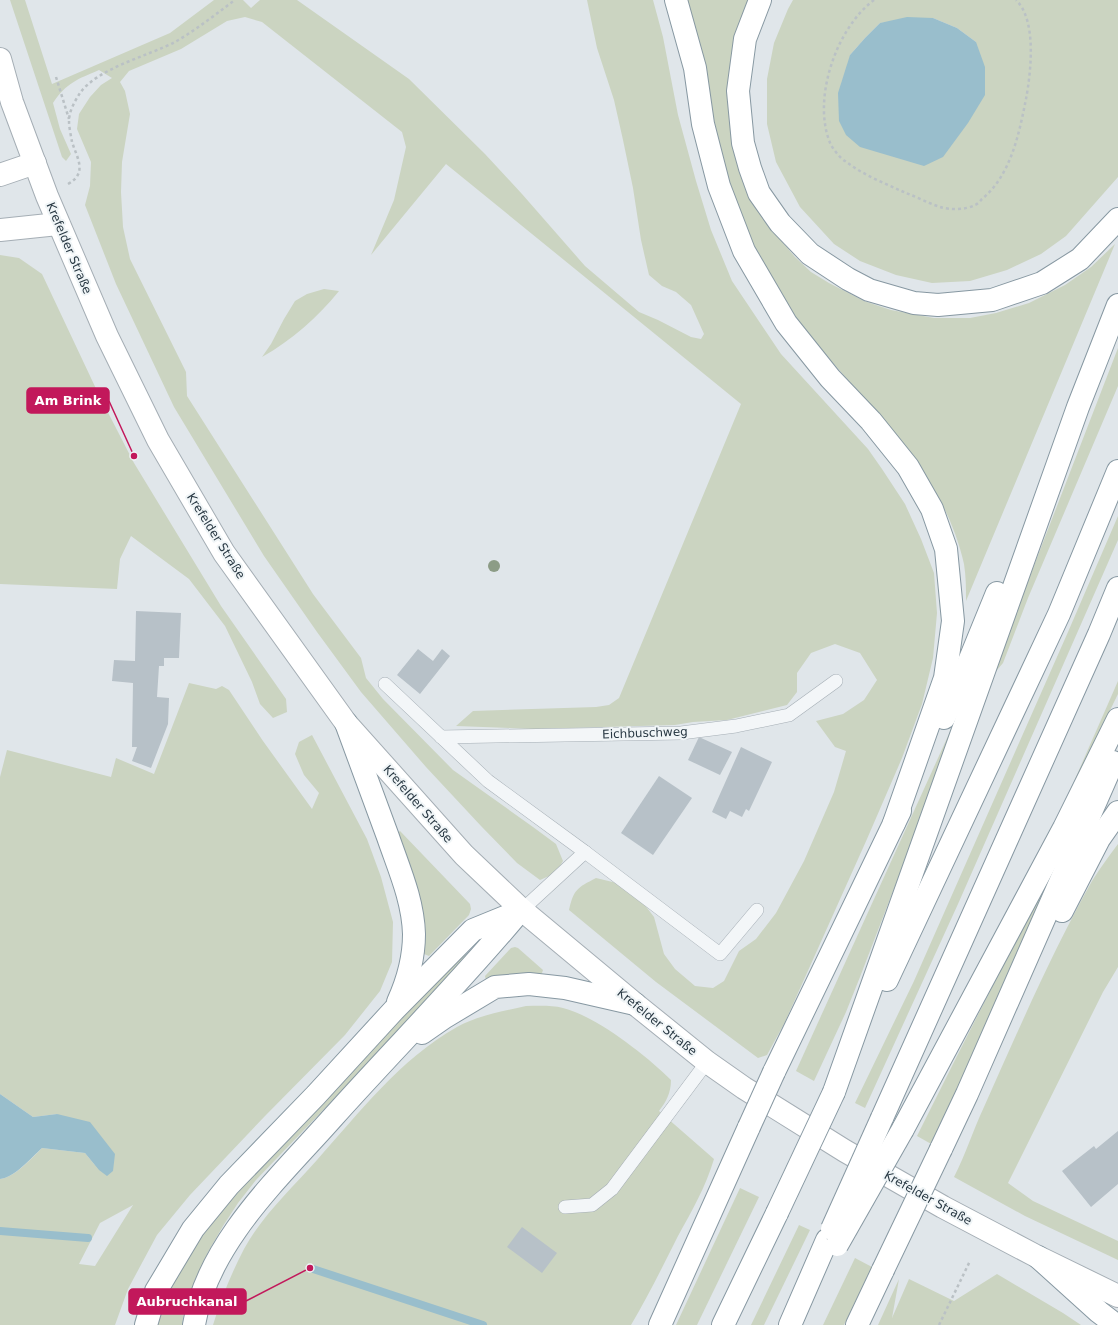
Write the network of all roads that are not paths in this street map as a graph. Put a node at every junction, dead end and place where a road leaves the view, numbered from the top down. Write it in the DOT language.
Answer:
graph roads {
  1 [pos="676,0"];
  2 [pos="760,0"];
  3 [pos="0,59"];
  4 [pos="35,163"];
  5 [pos="0,174"];
  6 [pos="1118,220"];
  7 [pos="58,224"];
  8 [pos="0,230"];
  9 [pos="1118,306"];
  10 [pos="1078,407"];
  11 [pos="1118,471"];
  12 [pos="1118,588"];
  13 [pos="836,680"];
  14 [pos="385,684"];
  15 [pos="1118,719"];
  16 [pos="346,722"];
  17 [pos="441,737"];
  18 [pos="1118,750"];
  19 [pos="1118,812"];
  20 [pos="894,823"];
  21 [pos="585,852"];
  22 [pos="522,910"];
  23 [pos="756,910"];
  24 [pos="635,1004"];
  25 [pos="394,1010"];
  26 [pos="388,1056"];
  27 [pos="707,1062"];
  28 [pos="834,1092"];
  29 [pos="966,1094"];
  30 [pos="565,1207"];
  31 [pos="832,1242"];
  32 [pos="1038,1257"];
  33 [pos="680,1281"];
  34 [pos="1118,1296"];
  35 [pos="792,1321"];
  36 [pos="146,1325"];
  37 [pos="194,1325"];
  38 [pos="653,1325"];
  39 [pos="660,1325"];
  40 [pos="722,1325"];
  41 [pos="857,1325"];
  42 [pos="1116,1325"];
  1 -- 20 [label="main road"];
  2 -- 6 [label="main road"];
  3 -- 4 [label="main road, Krefelder Straße"];
  4 -- 5 [label="main road"];
  4 -- 7 [label="main road, Krefelder Straße"];
  7 -- 8 [label="main road"];
  7 -- 16 [label="main road, Krefelder Straße"];
  9 -- 10 [label="main road"];
  10 -- 20 [label="main road"];
  10 -- 28 [label="main road"];
  11 -- 28 [label="main road"];
  12 -- 31 [label="main road, bridge"];
  13 -- 17 [label="lane, Eichbuschweg"];
  14 -- 17 [label="lane"];
  15 -- 31 [label="main road, bridge"];
  16 -- 22 [label="main road, Krefelder Straße"];
  16 -- 25 [label="main road"];
  17 -- 21 [label="lane"];
  18 -- 29 [label="main road"];
  19 -- 29 [label="main road"];
  20 -- 33 [label="main road, bridge"];
  21 -- 22 [label="lane"];
  21 -- 23 [label="lane"];
  22 -- 24 [label="main road, Krefelder Straße"];
  22 -- 25 [label="main road"];
  22 -- 26 [label="main road"];
  24 -- 26 [label="main road"];
  24 -- 27 [label="main road, Krefelder Straße"];
  25 -- 36 [label="main road"];
  26 -- 37 [label="main road"];
  27 -- 30 [label="lane"];
  27 -- 32 [label="main road, Krefelder Straße"];
  28 -- 40 [label="main road, bridge"];
  29 -- 41 [label="main road, bridge"];
  31 -- 35 [label="main road"];
  32 -- 34 [label="main road, Krefelder Straße"];
  32 -- 42 [label="main road"];
  33 -- 38 [label="main road"];
  33 -- 39 [label="main road"];
}
